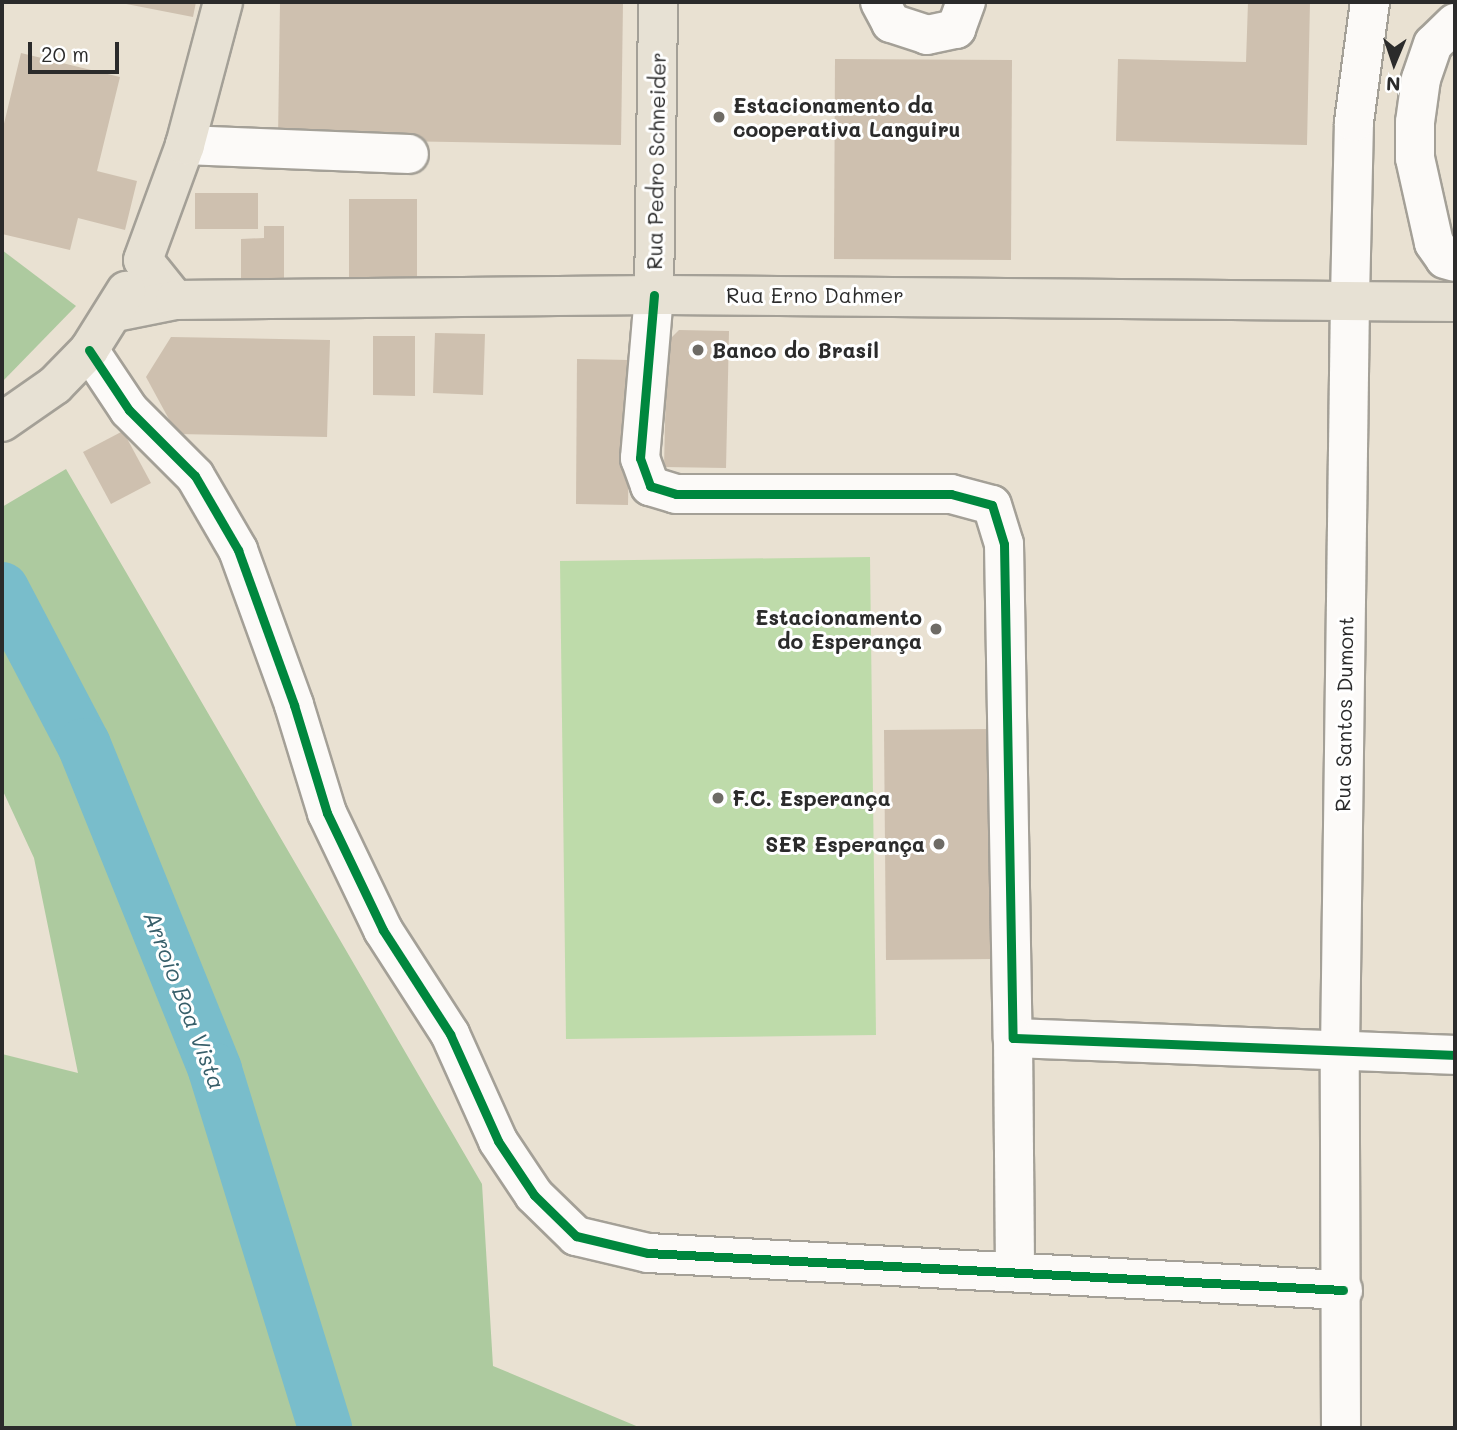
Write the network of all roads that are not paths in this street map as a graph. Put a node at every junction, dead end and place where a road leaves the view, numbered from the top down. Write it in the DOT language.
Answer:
graph roads {
  1 [pos="223,2"];
  2 [pos="658,2"];
  3 [pos="880,2"];
  4 [pos="966,2"];
  5 [pos="1370,2"];
  6 [pos="1455,23"];
  7 [pos="1354,122"];
  8 [pos="1415,122"];
  9 [pos="185,145"];
  10 [pos="409,154"];
  11 [pos="1448,249"];
  12 [pos="143,260"];
  13 [pos="654,295"];
  14 [pos="1350,298"];
  15 [pos="174,300"];
  16 [pos="1455,302"];
  17 [pos="115,312"];
  18 [pos="89,350"];
  19 [pos="8,417"];
  20 [pos="1013,1038"];
  21 [pos="1340,1053"];
  22 [pos="1455,1055"];
  23 [pos="1015,1272"];
  24 [pos="1343,1290"];
  25 [pos="1341,1428"];
  1 -- 9 [label="main road"];
  2 -- 13 [label="main road, Rua Pedro Schneider"];
  3 -- 4 [label="street"];
  5 -- 7 [label="street, Rua Santos Dumont"];
  6 -- 8 [label="street"];
  7 -- 8 [label="street"];
  7 -- 14 [label="street, Rua Santos Dumont"];
  8 -- 11 [label="street"];
  9 -- 10 [label="street"];
  9 -- 12 [label="main road"];
  12 -- 15 [label="main road"];
  12 -- 17 [label="main road"];
  13 -- 14 [label="main road, Rua Erno Dahmer"];
  13 -- 15 [label="main road, Rua Erno Dahmer"];
  13 -- 20 [label="street, Rua Pedro Schneider"];
  14 -- 16 [label="main road, Rua Erno Dahmer"];
  14 -- 21 [label="street, Rua Santos Dumont"];
  15 -- 17 [label="main road, Rua Erno Dahmer"];
  17 -- 18 [label="main road"];
  18 -- 19 [label="main road"];
  18 -- 23 [label="street"];
  20 -- 21 [label="street"];
  20 -- 23 [label="street"];
  21 -- 22 [label="street"];
  21 -- 24 [label="street, Rua Santos Dumont"];
  23 -- 24 [label="street"];
  24 -- 25 [label="street, Rua Santos Dumont"];
}
